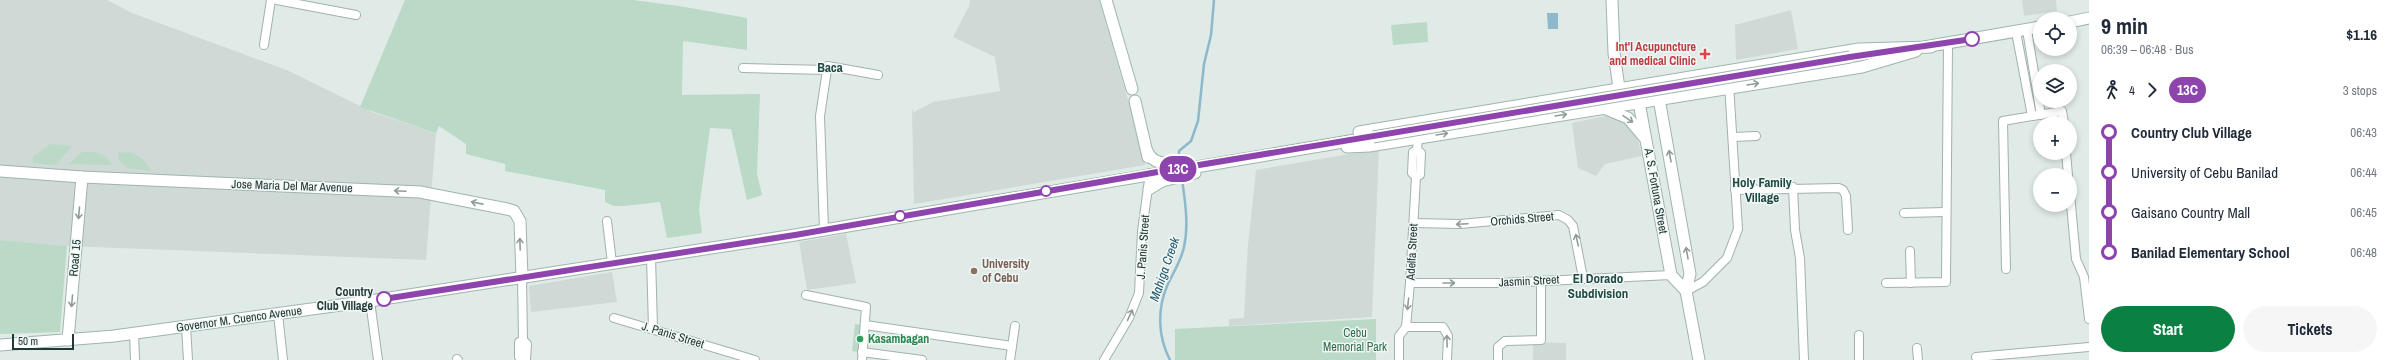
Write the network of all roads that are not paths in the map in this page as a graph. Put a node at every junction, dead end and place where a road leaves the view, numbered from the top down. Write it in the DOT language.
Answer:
graph roads {
  1 [pos="271,0"];
  2 [pos="277,0"];
  3 [pos="1106,0"];
  4 [pos="1612,0"];
  5 [pos="356,15"];
  6 [pos="2089,18"];
  7 [pos="2077,21"];
  8 [pos="2033,29"];
  9 [pos="2022,31"];
  10 [pos="1948,44"];
  11 [pos="264,45"];
  12 [pos="1932,46"];
  13 [pos="743,68"];
  14 [pos="827,70"];
  15 [pos="1728,70"];
  16 [pos="2033,72"];
  17 [pos="1694,75"];
  18 [pos="878,76"];
  19 [pos="2033,79"];
  20 [pos="2025,81"];
  21 [pos="1656,82"];
  22 [pos="1636,86"];
  23 [pos="1618,88"];
  24 [pos="1729,88"];
  25 [pos="1132,89"];
  26 [pos="1697,93"];
  27 [pos="1659,99"];
  28 [pos="1135,101"];
  29 [pos="1640,103"];
  30 [pos="1534,104"];
  31 [pos="1621,106"];
  32 [pos="1506,108"];
  33 [pos="1600,108"];
  34 [pos="2040,108"];
  35 [pos="2041,114"];
  36 [pos="2032,116"];
  37 [pos="2063,116"];
  38 [pos="1536,119"];
  39 [pos="1508,124"];
  40 [pos="1756,136"];
  41 [pos="1732,137"];
  42 [pos="1418,138"];
  43 [pos="1647,141"];
  44 [pos="1306,148"];
  45 [pos="1147,151"];
  46 [pos="1257,156"];
  47 [pos="1203,164"];
  48 [pos="1171,170"];
  49 [pos="0,171"];
  50 [pos="1150,173"];
  51 [pos="82,177"];
  52 [pos="1793,187"];
  53 [pos="1149,188"];
  54 [pos="1735,190"];
  55 [pos="1946,212"];
  56 [pos="2072,212"];
  57 [pos="1904,213"];
  58 [pos="607,221"];
  59 [pos="1414,223"];
  60 [pos="824,230"];
  61 [pos="1848,230"];
  62 [pos="1910,251"];
  63 [pos="651,257"];
  64 [pos="612,263"];
  65 [pos="2006,268"];
  66 [pos="1671,275"];
  67 [pos="522,277"];
  68 [pos="1584,278"];
  69 [pos="1541,280"];
  70 [pos="1410,283"];
  71 [pos="1886,283"];
  72 [pos="1911,283"];
  73 [pos="1686,291"];
  74 [pos="806,295"];
  75 [pos="370,301"];
  76 [pos="278,314"];
  77 [pos="614,318"];
  78 [pos="2089,319"];
  79 [pos="865,325"];
  80 [pos="186,326"];
  81 [pos="1015,326"];
  82 [pos="1406,326"];
  83 [pos="653,328"];
  84 [pos="134,333"];
  85 [pos="1858,335"];
  86 [pos="68,340"];
  87 [pos="523,340"];
  88 [pos="0,345"];
  89 [pos="1012,346"];
  90 [pos="1917,348"];
  91 [pos="2089,348"];
  92 [pos="862,356"];
  93 [pos="1976,357"];
  94 [pos="135,360"];
  95 [pos="188,360"];
  96 [pos="283,360"];
  97 [pos="378,360"];
  98 [pos="522,360"];
  99 [pos="526,360"];
  100 [pos="754,360"];
  101 [pos="922,360"];
  102 [pos="1010,360"];
  103 [pos="1104,360"];
  104 [pos="1399,360"];
  105 [pos="1447,360"];
  106 [pos="1498,360"];
  107 [pos="1699,360"];
  108 [pos="1804,360"];
  109 [pos="1859,360"];
  110 [pos="1918,360"];
  1 -- 11 [label="street"];
  2 -- 5 [label="street"];
  3 -- 25 [label="main road"];
  4 -- 23 [label="main road"];
  6 -- 7 [label="main road"];
  8 -- 9 [label="main road, Governor M. Cuenco Avenue"];
  9 -- 10 [label="main road, Governor M. Cuenco Avenue"];
  9 -- 16 [label="street"];
  9 -- 20 [label="street"];
  10 -- 12 [label="main road, Governor M. Cuenco Avenue"];
  10 -- 55 [label="street"];
  12 -- 15 [label="main road, Governor M. Cuenco Avenue"];
  24 -- 12 [label="main road, Governor M. Cuenco Avenue, one-way"];
  12 -- 44 [label="main road, Governor M. Cuenco Avenue, bridge"];
  13 -- 14 [label="street"];
  14 -- 18 [label="street"];
  14 -- 60 [label="street"];
  15 -- 17 [label="main road, Governor M. Cuenco Avenue"];
  15 -- 24 [label="street"];
  17 -- 21 [label="main road, Governor M. Cuenco Avenue"];
  17 -- 26 [label="main road"];
  19 -- 20 [label="street"];
  20 -- 36 [label="street"];
  21 -- 22 [label="main road, Governor M. Cuenco Avenue"];
  21 -- 27 [label="main road, A. S. Fortuna Street"];
  22 -- 23 [label="main road, Governor M. Cuenco Avenue"];
  22 -- 29 [label="main road, A. S. Fortuna Street"];
  23 -- 30 [label="main road, Governor M. Cuenco Avenue"];
  23 -- 31 [label="main road"];
  24 -- 26 [label="main road, Governor M. Cuenco Avenue"];
  24 -- 41 [label="street"];
  26 -- 27 [label="main road, Governor M. Cuenco Avenue"];
  27 -- 29 [label="main road, Governor M. Cuenco Avenue"];
  73 -- 27 [label="main road, A. S. Fortuna Street, one-way"];
  28 -- 45 [label="main road"];
  29 -- 31 [label="main road, Governor M. Cuenco Avenue"];
  29 -- 43 [label="main road, A. S. Fortuna Street"];
  30 -- 32 [label="main road, Governor M. Cuenco Avenue"];
  30 -- 38 [label="main road"];
  31 -- 33 [label="main road, Governor M. Cuenco Avenue"];
  32 -- 39 [label="main road"];
  32 -- 44 [label="main road, Governor M. Cuenco Avenue"];
  38 -- 33 [label="main road, Governor M. Cuenco Avenue, one-way"];
  33 -- 43 [label="main road, one-way"];
  34 -- 35 [label="street"];
  35 -- 36 [label="street"];
  35 -- 37 [label="street"];
  36 -- 65 [label="street"];
  38 -- 39 [label="main road, Governor M. Cuenco Avenue"];
  42 -- 39 [label="main road, Governor M. Cuenco Avenue, one-way"];
  40 -- 41 [label="street"];
  41 -- 54 [label="street"];
  42 -- 44 [label="main road, Governor M. Cuenco Avenue"];
  42 -- 59 [label="street, Adelfa Street"];
  43 -- 66 [label="main road, A. S. Fortuna Street"];
  44 -- 46 [label="main road, Governor M. Cuenco Avenue"];
  45 -- 48 [label="main road"];
  45 -- 50 [label="main road"];
  46 -- 47 [label="main road"];
  46 -- 47 [label="main road, Governor M. Cuenco Avenue"];
  47 -- 48 [label="main road, Governor M. Cuenco Avenue"];
  48 -- 50 [label="main road, Governor M. Cuenco Avenue"];
  48 -- 53 [label="main road"];
  49 -- 51 [label="main road, Jose Maria Del Mar Avenue"];
  50 -- 53 [label="street, J. Panis Street"];
  50 -- 60 [label="main road, Governor M. Cuenco Avenue"];
  67 -- 51 [label="main road, Jose Maria Del Mar Avenue, one-way"];
  51 -- 86 [label="main road, Road 15, one-way"];
  52 -- 54 [label="street"];
  52 -- 61 [label="street"];
  52 -- 108 [label="street"];
  103 -- 53 [label="street, J. Panis Street, one-way"];
  54 -- 73 [label="street"];
  55 -- 57 [label="street"];
  55 -- 72 [label="street"];
  56 -- 78 [label="street"];
  58 -- 64 [label="street"];
  68 -- 59 [label="street, Orchids Street, one-way"];
  59 -- 70 [label="street, Adelfa Street"];
  60 -- 63 [label="main road, Governor M. Cuenco Avenue"];
  62 -- 72 [label="street"];
  63 -- 64 [label="main road, Governor M. Cuenco Avenue"];
  63 -- 83 [label="street"];
  64 -- 67 [label="main road, Governor M. Cuenco Avenue"];
  66 -- 68 [label="street, Jasmin Street"];
  66 -- 73 [label="main road"];
  67 -- 75 [label="main road, Governor M. Cuenco Avenue"];
  67 -- 87 [label="street"];
  68 -- 69 [label="street, Jasmin Street"];
  70 -- 69 [label="street, Jasmin Street, one-way"];
  69 -- 106 [label="street"];
  70 -- 82 [label="street, Adelfa Street, one-way"];
  71 -- 72 [label="street"];
  73 -- 107 [label="main road, A. S. Fortuna Street"];
  74 -- 79 [label="street"];
  75 -- 76 [label="main road, Governor M. Cuenco Avenue"];
  75 -- 97 [label="street"];
  76 -- 80 [label="main road, Governor M. Cuenco Avenue"];
  76 -- 96 [label="street"];
  77 -- 83 [label="street, J. Panis Street"];
  79 -- 89 [label="street"];
  79 -- 92 [label="street"];
  80 -- 84 [label="main road, Governor M. Cuenco Avenue"];
  80 -- 95 [label="street"];
  81 -- 89 [label="street"];
  82 -- 104 [label="street, Adelfa Street"];
  105 -- 82 [label="street, one-way"];
  83 -- 100 [label="street, J. Panis Street"];
  84 -- 86 [label="main road, Governor M. Cuenco Avenue"];
  84 -- 94 [label="street"];
  85 -- 109 [label="street"];
  86 -- 88 [label="main road, Governor M. Cuenco Avenue"];
  87 -- 98 [label="street"];
  87 -- 99 [label="street"];
  89 -- 102 [label="street"];
  90 -- 110 [label="street"];
  91 -- 93 [label="street"];
  92 -- 101 [label="street"];
}
